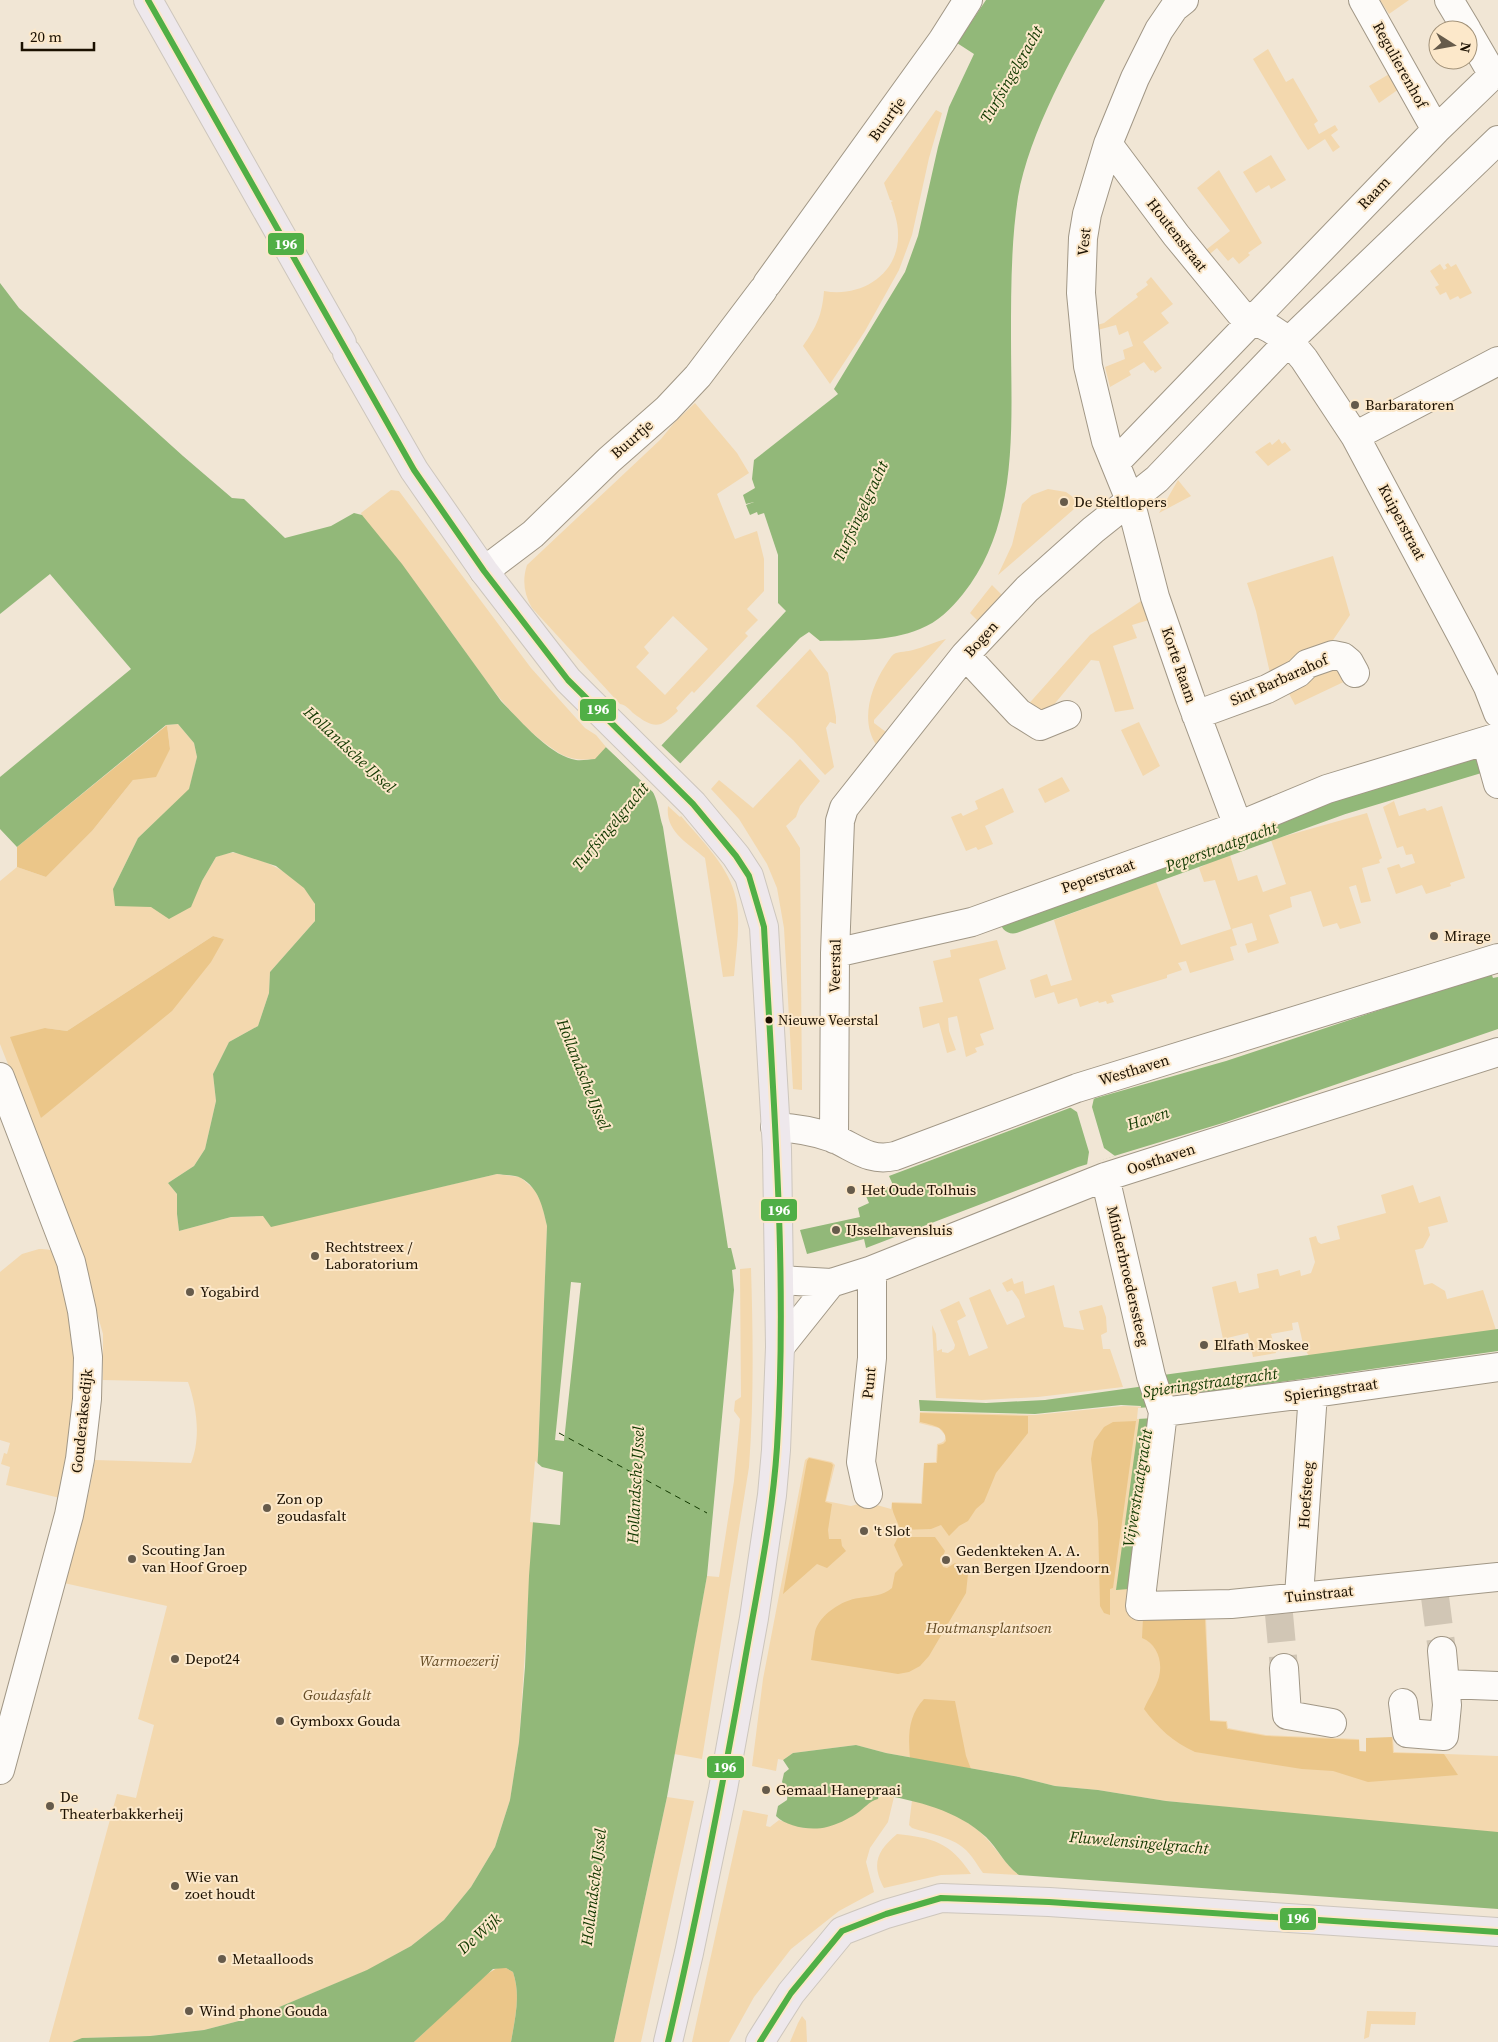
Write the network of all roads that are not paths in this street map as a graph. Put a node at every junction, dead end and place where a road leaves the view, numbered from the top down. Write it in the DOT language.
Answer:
graph roads {
  1 [pos="148,0"];
  2 [pos="968,0"];
  3 [pos="1184,0"];
  4 [pos="1363,0"];
  5 [pos="1449,0"];
  6 [pos="1461,20"];
  7 [pos="1478,48"];
  8 [pos="1495,73"];
  9 [pos="1436,130"];
  10 [pos="1498,140"];
  11 [pos="1108,144"];
  12 [pos="1253,319"];
  13 [pos="1289,342"];
  14 [pos="1498,361"];
  15 [pos="1355,436"];
  16 [pos="1115,464"];
  17 [pos="1130,500"];
  18 [pos="484,571"];
  19 [pos="966,656"];
  20 [pos="1355,673"];
  21 [pos="1498,713"];
  22 [pos="1067,714"];
  23 [pos="1196,715"];
  24 [pos="1492,756"];
  25 [pos="852,797"];
  26 [pos="1238,826"];
  27 [pos="835,953"];
  28 [pos="1498,958"];
  29 [pos="1498,1052"];
  30 [pos="0,1077"];
  31 [pos="775,1127"];
  32 [pos="834,1139"];
  33 [pos="1105,1177"];
  34 [pos="872,1270"];
  35 [pos="779,1280"];
  36 [pos="831,1283"];
  37 [pos="780,1347"];
  38 [pos="1498,1367"];
  39 [pos="1313,1394"];
  40 [pos="1158,1396"];
  41 [pos="868,1494"];
  42 [pos="1498,1577"];
  43 [pos="1285,1603"];
  44 [pos="1140,1606"];
  45 [pos="1442,1651"];
  46 [pos="1284,1668"];
  47 [pos="1445,1684"];
  48 [pos="1498,1686"];
  49 [pos="1404,1703"];
  50 [pos="1332,1723"];
  51 [pos="0,1770"];
  52 [pos="1498,1932"];
  53 [pos="668,2042"];
  54 [pos="760,2042"];
  1 -- 18 [label="main road"];
  2 -- 18 [label="street, Buurtje"];
  3 -- 11 [label="street, Vest"];
  4 -- 9 [label="street, Regulierenhof"];
  5 -- 6 [label="street"];
  7 -- 8 [label="street"];
  8 -- 9 [label="street, Raam"];
  9 -- 12 [label="street, Raam"];
  10 -- 13 [label="street"];
  11 -- 12 [label="street, Houtenstraat"];
  11 -- 16 [label="street, Vest"];
  12 -- 13 [label="street"];
  12 -- 16 [label="street, Raam"];
  13 -- 15 [label="street, Kuiperstraat"];
  13 -- 17 [label="street"];
  14 -- 15 [label="street"];
  15 -- 21 [label="street, Kuiperstraat"];
  16 -- 17 [label="street, Vest"];
  17 -- 19 [label="street, Bogen"];
  17 -- 23 [label="street, Korte Raam"];
  18 -- 31 [label="main road"];
  19 -- 22 [label="street"];
  19 -- 25 [label="street, Bogen"];
  20 -- 23 [label="street, Sint Barbarahof"];
  23 -- 26 [label="street, Korte Raam"];
  24 -- 26 [label="street, Peperstraat"];
  25 -- 27 [label="street, Veerstal"];
  26 -- 27 [label="street, Peperstraat"];
  27 -- 32 [label="street, Veerstal"];
  28 -- 32 [label="street, Westhaven"];
  29 -- 33 [label="street, Oosthaven"];
  30 -- 51 [label="street, Gouderaksedijk"];
  31 -- 32 [label="street, Westhaven"];
  31 -- 35 [label="main road"];
  33 -- 34 [label="street, Oosthaven"];
  33 -- 40 [label="street, Minderbroederssteeg"];
  34 -- 36 [label="street, Oosthaven"];
  34 -- 41 [label="street, Punt"];
  35 -- 36 [label="street, Oosthaven"];
  35 -- 37 [label="main road"];
  36 -- 37 [label="street"];
  37 -- 53 [label="main road"];
  38 -- 39 [label="street, Spieringstraat"];
  39 -- 40 [label="street, Spieringstraat"];
  39 -- 43 [label="street, Hoefsteeg"];
  40 -- 44 [label="street, Minderbroederssteeg"];
  42 -- 43 [label="street, Tuinstraat"];
  43 -- 44 [label="street, Tuinstraat"];
  45 -- 47 [label="street"];
  46 -- 50 [label="street"];
  47 -- 48 [label="street"];
  47 -- 49 [label="street"];
  52 -- 54 [label="main road"];
}
